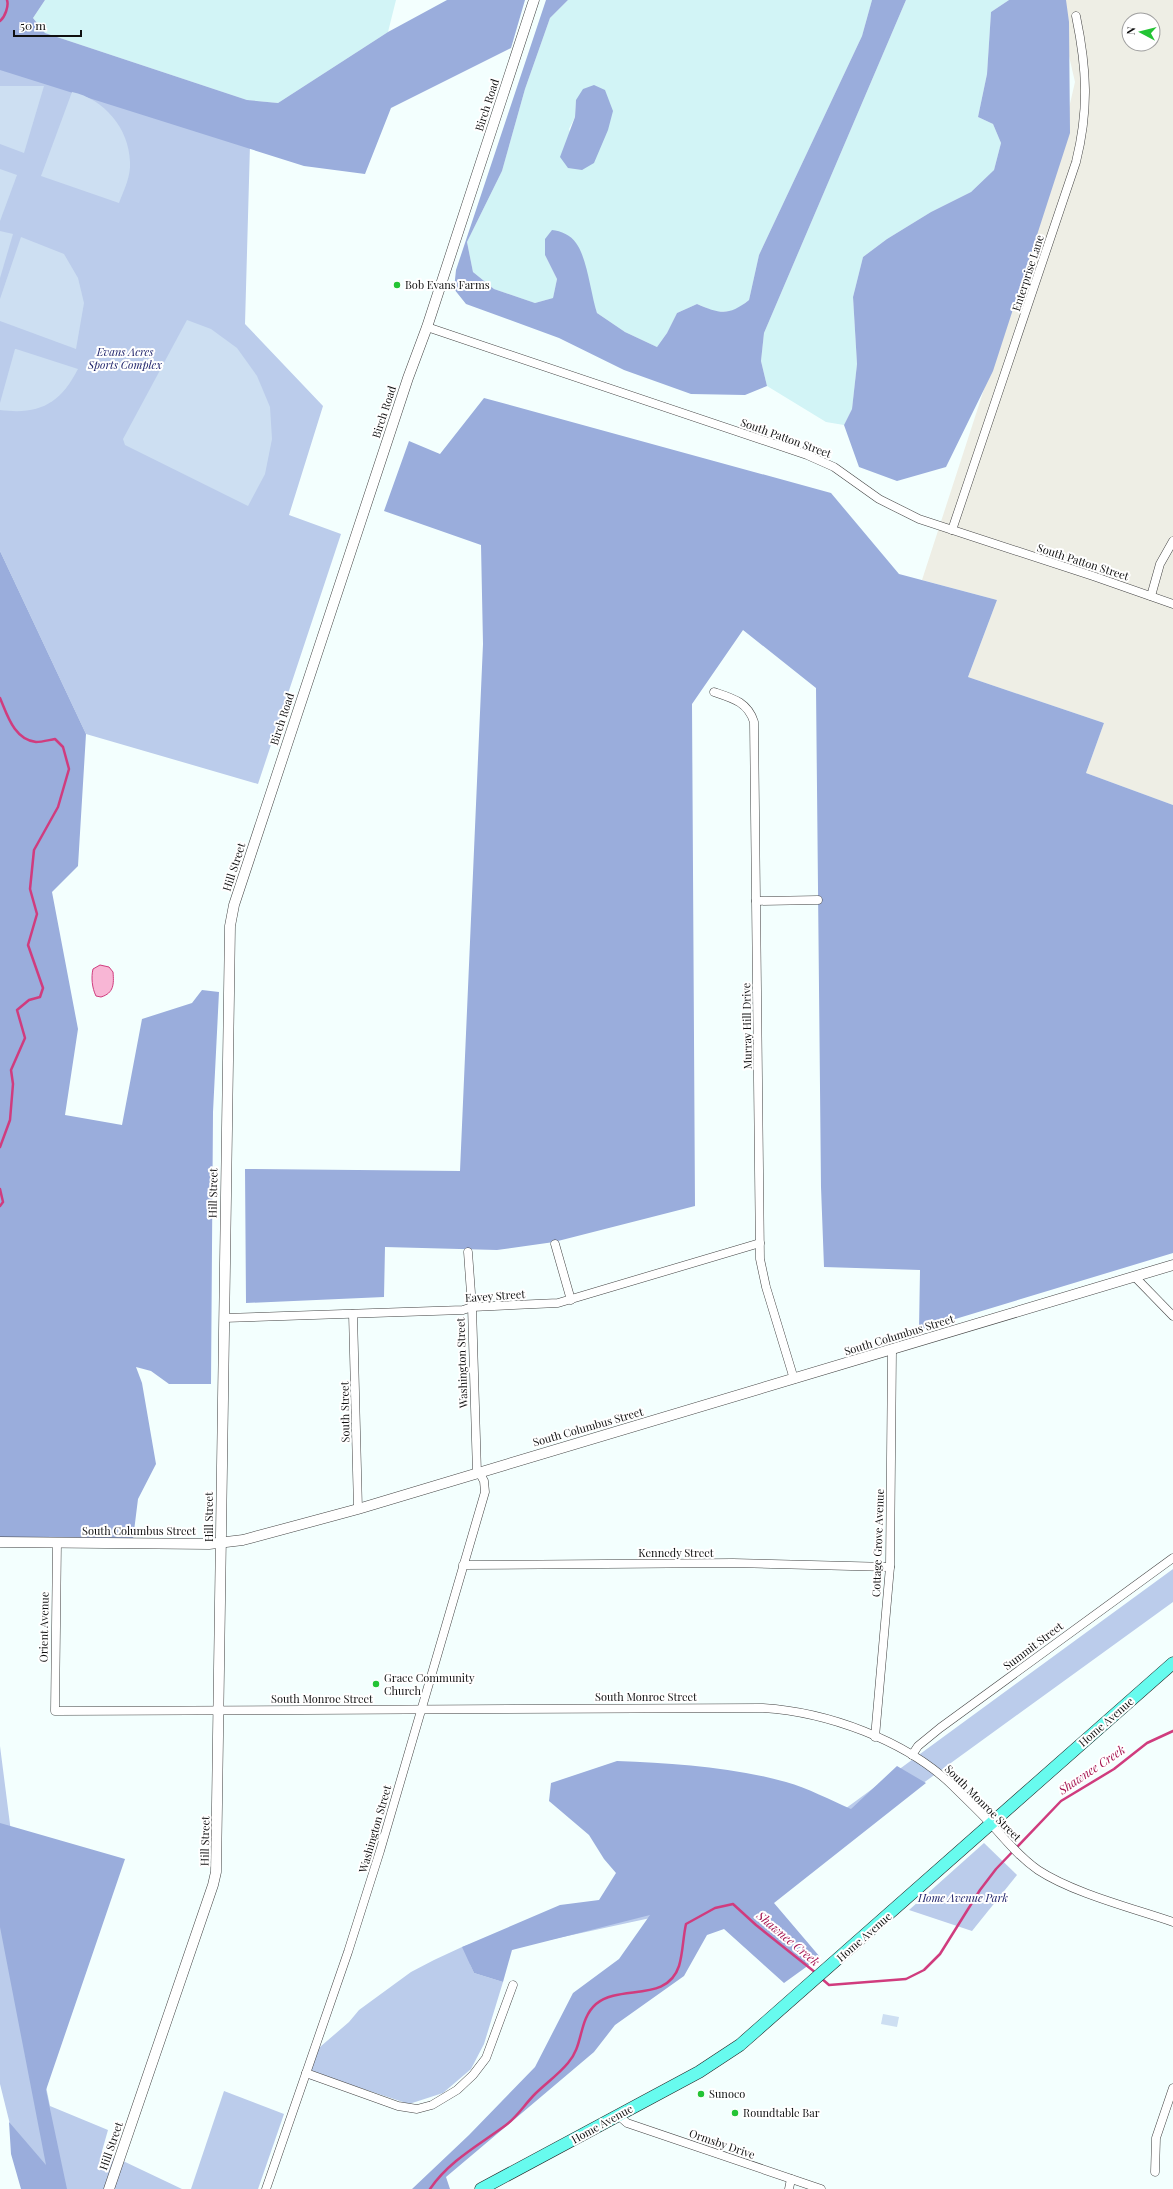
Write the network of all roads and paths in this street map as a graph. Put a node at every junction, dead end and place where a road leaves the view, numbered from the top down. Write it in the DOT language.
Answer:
graph roads {
  1 [pos="534,0"];
  2 [pos="1076,16"];
  3 [pos="427,327"];
  4 [pos="952,530"];
  5 [pos="1173,541"];
  6 [pos="1151,596"];
  7 [pos="1173,604"];
  8 [pos="714,692"];
  9 [pos="258,832"];
  10 [pos="818,900"];
  11 [pos="756,901"];
  12 [pos="760,1243"];
  13 [pos="555,1244"];
  14 [pos="468,1252"];
  15 [pos="1173,1265"];
  16 [pos="1135,1277"];
  17 [pos="571,1300"];
  18 [pos="472,1307"];
  19 [pos="353,1314"];
  20 [pos="1173,1316"];
  21 [pos="224,1318"];
  22 [pos="892,1350"];
  23 [pos="794,1378"];
  24 [pos="478,1472"];
  25 [pos="358,1509"];
  26 [pos="0,1542"];
  27 [pos="57,1542"];
  28 [pos="221,1543"];
  29 [pos="1173,1558"];
  30 [pos="463,1565"];
  31 [pos="890,1567"];
  32 [pos="1173,1663"];
  33 [pos="422,1710"];
  34 [pos="218,1711"];
  35 [pos="55,1712"];
  36 [pos="875,1737"];
  37 [pos="912,1755"];
  38 [pos="991,1824"];
  39 [pos="1173,1922"];
  40 [pos="513,1985"];
  41 [pos="306,2073"];
  42 [pos="1173,2088"];
  43 [pos="618,2115"];
  44 [pos="1155,2172"];
  45 [pos="791,2179"];
  46 [pos="109,2189"];
  47 [pos="266,2189"];
  48 [pos="481,2189"];
  49 [pos="789,2189"];
  50 [pos="821,2189"];
  1 -- 3 [label="street, Birch Road"];
  2 -- 4 [label="street, Enterprise Lane"];
  3 -- 4 [label="street, South Patton Street"];
  3 -- 9 [label="street, Birch Road"];
  4 -- 6 [label="street, South Patton Street"];
  5 -- 6 [label="street"];
  6 -- 7 [label="street, South Patton Street"];
  8 -- 11 [label="street, Murray Hill Drive"];
  9 -- 21 [label="street, Hill Street"];
  10 -- 11 [label="street"];
  11 -- 12 [label="street, Murray Hill Drive"];
  12 -- 17 [label="street, Eavey Street"];
  12 -- 23 [label="street, Murray Hill Drive"];
  13 -- 17 [label="street"];
  14 -- 18 [label="street, Washington Street"];
  15 -- 16 [label="street, South Columbus Street"];
  16 -- 20 [label="street"];
  16 -- 22 [label="street, South Columbus Street"];
  17 -- 18 [label="street, Eavey Street"];
  18 -- 19 [label="street, Eavey Street"];
  18 -- 24 [label="street, Washington Street"];
  19 -- 21 [label="street, Eavey Street"];
  19 -- 25 [label="street, South Street"];
  21 -- 28 [label="street, Hill Street"];
  22 -- 23 [label="street, South Columbus Street"];
  22 -- 31 [label="street, Cottage Grove Avenue"];
  23 -- 24 [label="street, South Columbus Street"];
  24 -- 25 [label="street, South Columbus Street"];
  24 -- 30 [label="street, Washington Street"];
  25 -- 28 [label="street, South Columbus Street"];
  26 -- 27 [label="street, South Columbus Street"];
  27 -- 28 [label="street, South Columbus Street"];
  27 -- 35 [label="street, Orient Avenue"];
  28 -- 34 [label="street, Hill Street"];
  29 -- 37 [label="street, Summit Street"];
  30 -- 31 [label="street, Kennedy Street"];
  30 -- 33 [label="street, Washington Street"];
  31 -- 36 [label="street, Cottage Grove Avenue"];
  32 -- 38 [label="main road, Home Avenue"];
  33 -- 34 [label="street, South Monroe Street"];
  33 -- 36 [label="street, South Monroe Street"];
  33 -- 41 [label="street, Washington Street"];
  34 -- 35 [label="street, South Monroe Street"];
  34 -- 46 [label="street, Hill Street"];
  36 -- 37 [label="street, South Monroe Street"];
  37 -- 38 [label="street, South Monroe Street"];
  38 -- 39 [label="street, South Monroe Street"];
  38 -- 43 [label="main road, Home Avenue"];
  40 -- 41 [label="street"];
  41 -- 47 [label="street, Washington Street"];
  42 -- 44 [label="street"];
  43 -- 45 [label="street, Ormsby Drive"];
  43 -- 48 [label="main road, Home Avenue"];
  45 -- 49 [label="street"];
  45 -- 50 [label="street, Ormsby Drive"];
}
